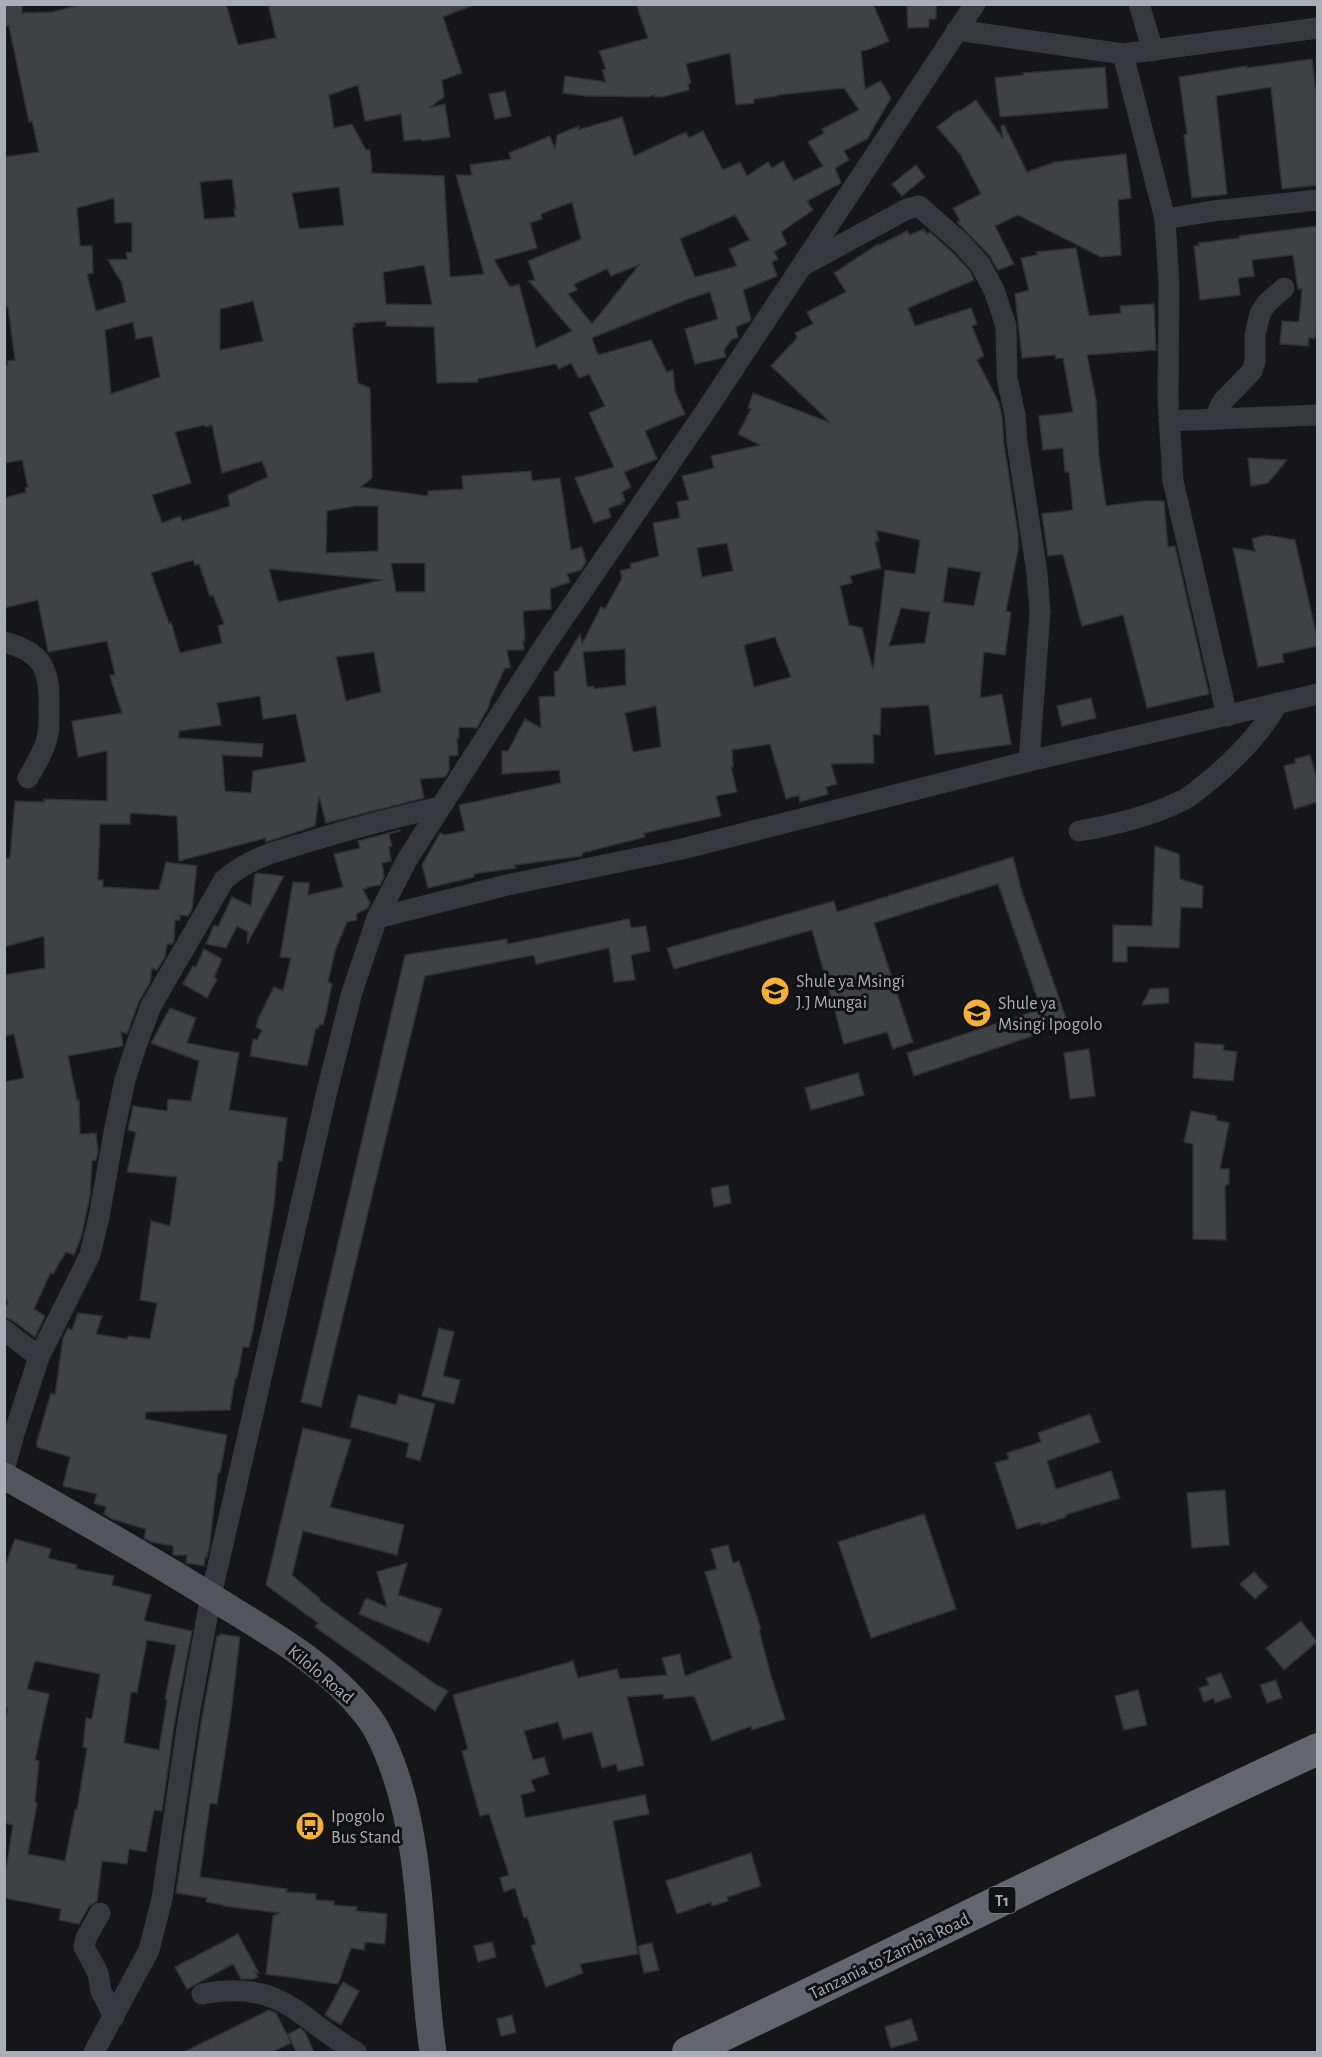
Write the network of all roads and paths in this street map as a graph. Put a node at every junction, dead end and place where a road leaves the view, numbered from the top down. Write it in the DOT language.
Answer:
graph roads {
  1 [pos="975,4"];
  2 [pos="1139,4"];
  3 [pos="1317,28"];
  4 [pos="957,30"];
  5 [pos="1153,51"];
  6 [pos="1124,54"];
  7 [pos="1317,200"];
  8 [pos="1165,219"];
  9 [pos="799,268"];
  10 [pos="1284,288"];
  11 [pos="1317,415"];
  12 [pos="1214,419"];
  13 [pos="1169,421"];
  14 [pos="4,642"];
  15 [pos="1317,694"];
  16 [pos="1278,703"];
  17 [pos="1227,716"];
  18 [pos="1029,761"];
  19 [pos="28,778"];
  20 [pos="440,807"];
  21 [pos="1079,831"];
  22 [pos="377,918"];
  23 [pos="4,1330"];
  24 [pos="39,1358"];
  25 [pos="4,1470"];
  26 [pos="4,1476"];
  27 [pos="211,1596"];
  28 [pos="1317,1749"];
  29 [pos="100,1913"];
  30 [pos="202,1994"];
  31 [pos="114,2017"];
  32 [pos="94,2052"];
  33 [pos="356,2052"];
  34 [pos="434,2052"];
  35 [pos="688,2052"];
  1 -- 4 [label="street"];
  2 -- 5 [label="street"];
  3 -- 5 [label="street"];
  4 -- 6 [label="street"];
  4 -- 9 [label="street"];
  5 -- 6 [label="street"];
  6 -- 8 [label="street"];
  7 -- 8 [label="street"];
  8 -- 13 [label="street"];
  9 -- 18 [label="street"];
  9 -- 20 [label="street"];
  10 -- 12 [label="street"];
  11 -- 12 [label="street"];
  12 -- 13 [label="street"];
  13 -- 17 [label="street"];
  14 -- 19 [label="street"];
  15 -- 16 [label="street"];
  16 -- 17 [label="street"];
  16 -- 21 [label="street"];
  17 -- 18 [label="street"];
  18 -- 22 [label="street"];
  20 -- 22 [label="street"];
  20 -- 24 [label="street"];
  22 -- 27 [label="street"];
  23 -- 24 [label="street"];
  24 -- 25 [label="street"];
  26 -- 27 [label="main road, Kilolo Road"];
  27 -- 31 [label="street"];
  27 -- 34 [label="main road, Kilolo Road"];
  28 -- 35 [label="highway, Tanzania to Zambia Road / T1"];
  29 -- 31 [label="street"];
  30 -- 33 [label="street"];
  31 -- 32 [label="street"];
}
